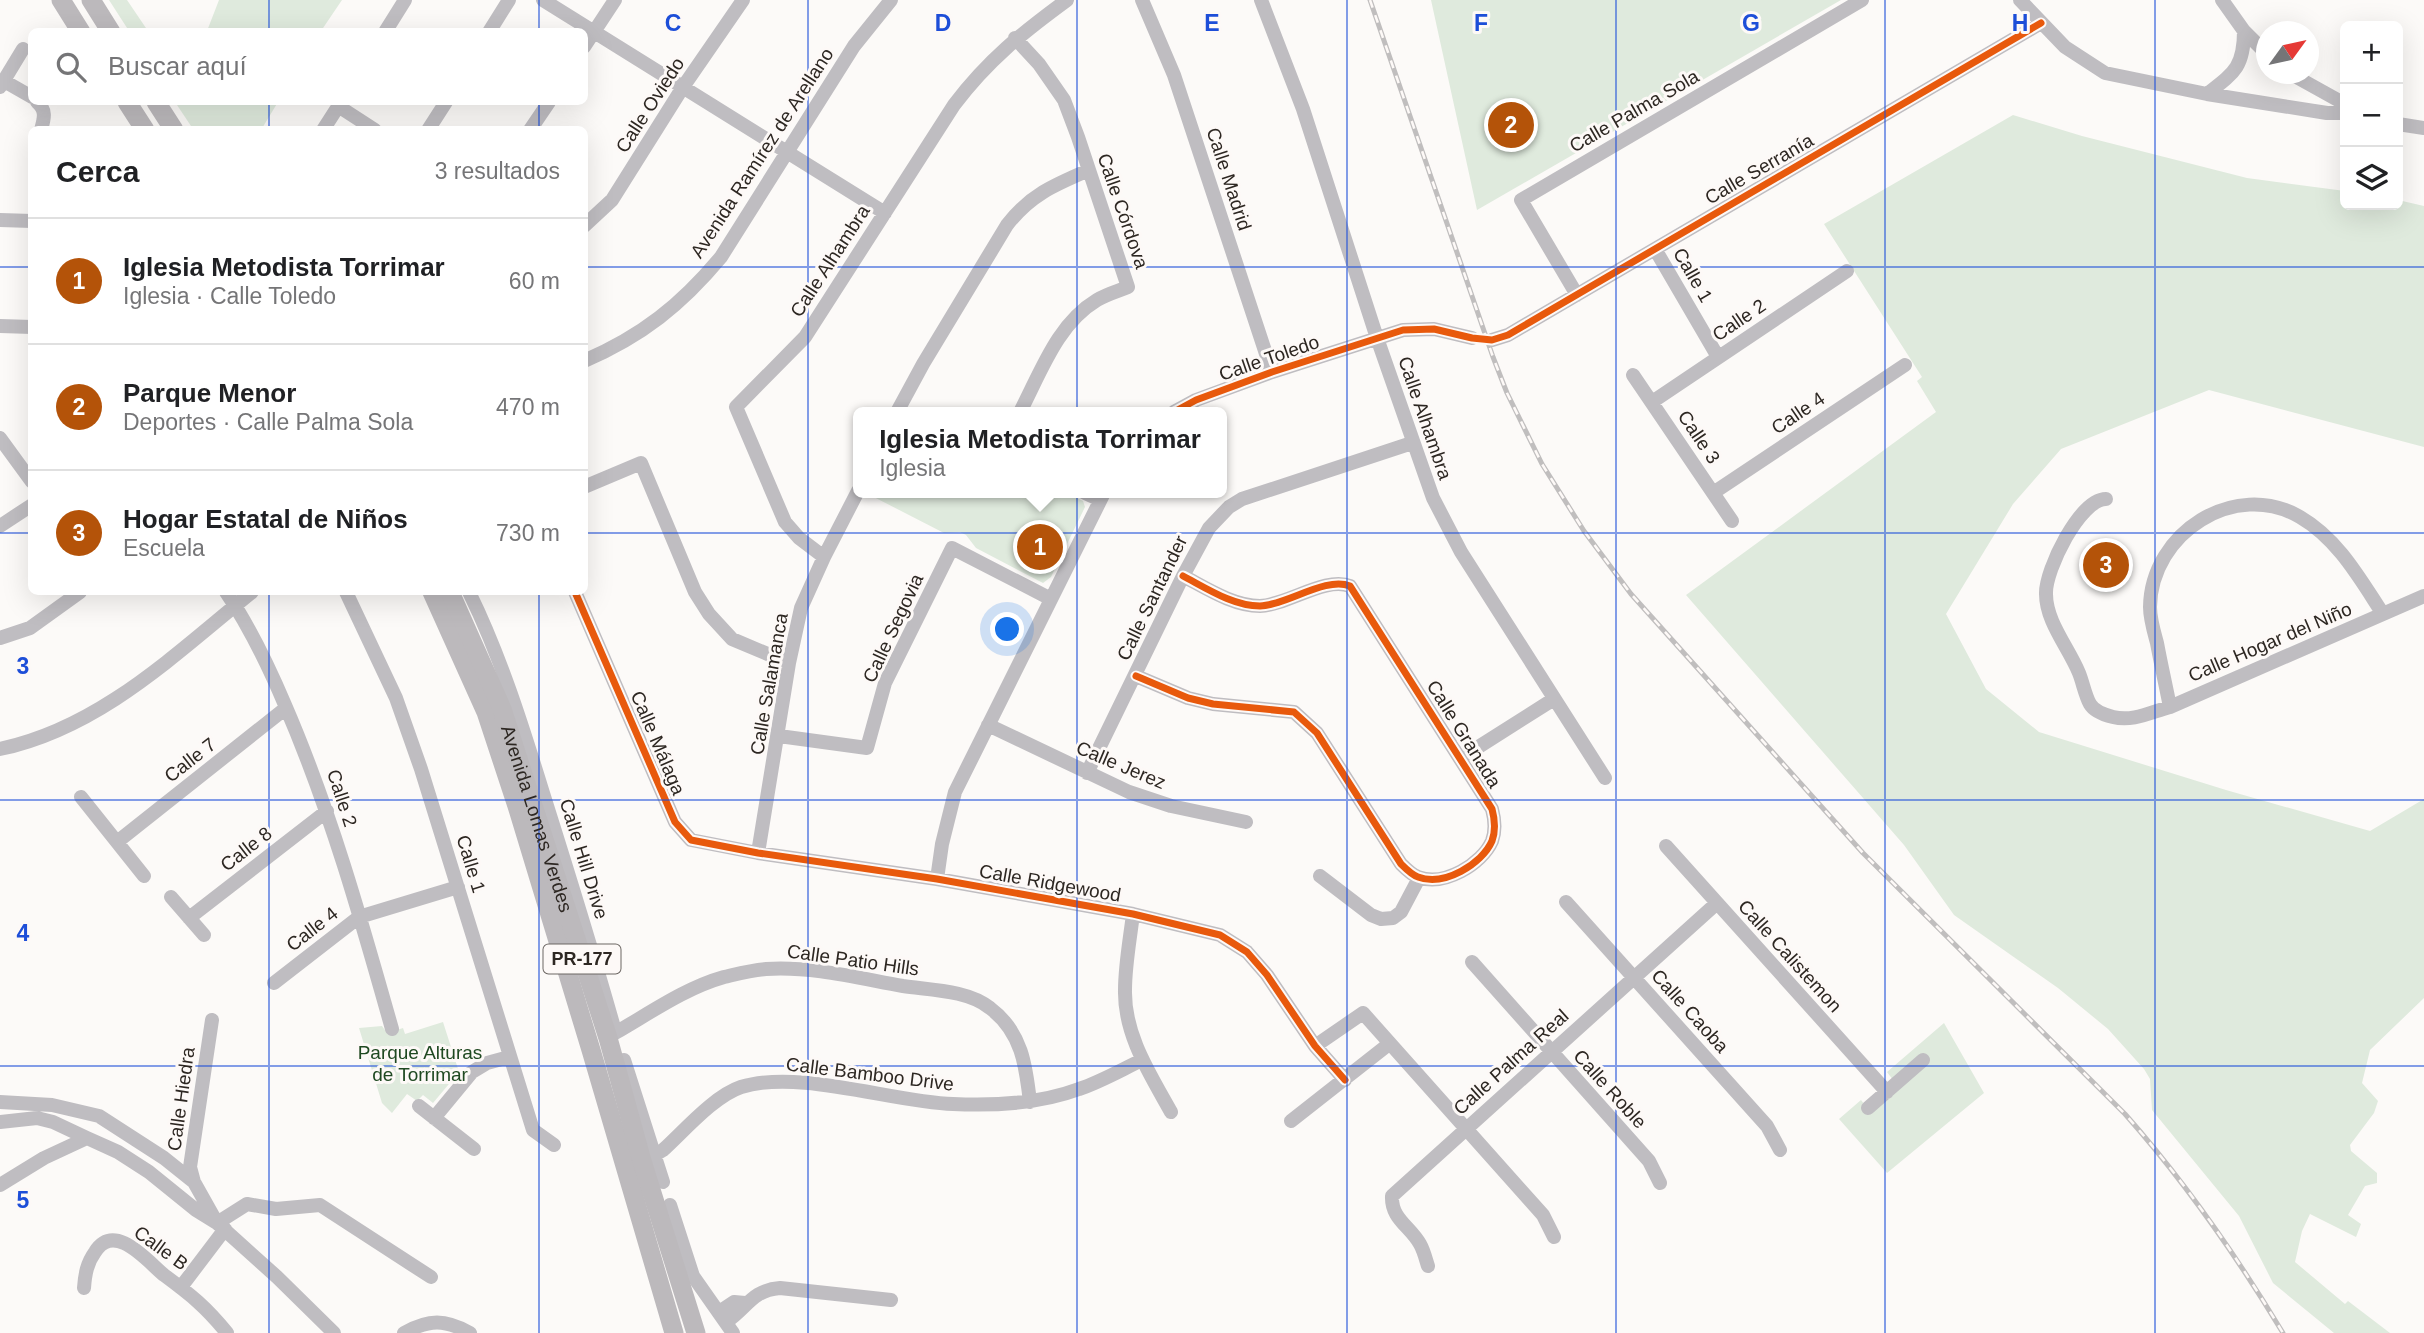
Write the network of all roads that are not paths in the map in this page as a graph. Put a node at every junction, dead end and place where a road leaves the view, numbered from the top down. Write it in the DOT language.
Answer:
graph roads {
  1 [pos="61,0"];
  2 [pos="91,0"];
  3 [pos="405,0"];
  4 [pos="509,0"];
  5 [pos="543,0"];
  6 [pos="615,0"];
  7 [pos="743,0"];
  8 [pos="891,0"];
  9 [pos="1067,0"];
  10 [pos="1142,0"];
  11 [pos="1261,0"];
  12 [pos="1862,0"];
  13 [pos="2020,0"];
  14 [pos="2222,0"];
  15 [pos="2041,23"];
  16 [pos="78,28"];
  17 [pos="108,28"];
  18 [pos="388,28"];
  19 [pos="492,28"];
  20 [pos="588,28"];
  21 [pos="588,28"];
  22 [pos="2244,31"];
  23 [pos="594,32"];
  24 [pos="1015,38"];
  25 [pos="588,41"];
  26 [pos="2256,43"];
  27 [pos="23,50"];
  28 [pos="2,84"];
  29 [pos="2309,84"];
  30 [pos="683,87"];
  31 [pos="2207,94"];
  32 [pos="28,95"];
  33 [pos="2340,101"];
  34 [pos="40,105"];
  35 [pos="129,105"];
  36 [pos="158,105"];
  37 [pos="339,105"];
  38 [pos="341,105"];
  39 [pos="444,105"];
  40 [pos="546,105"];
  41 [pos="2340,113"];
  42 [pos="2403,125"];
  43 [pos="42,126"];
  44 [pos="143,126"];
  45 [pos="171,126"];
  46 [pos="326,126"];
  47 [pos="370,126"];
  48 [pos="431,126"];
  49 [pos="533,126"];
  50 [pos="2424,128"];
  51 [pos="787,151"];
  52 [pos="1088,170"];
  53 [pos="885,213"];
  54 [pos="0,220"];
  55 [pos="26,221"];
  56 [pos="588,222"];
  57 [pos="1655,249"];
  58 [pos="1847,271"];
  59 [pos="1577,295"];
  60 [pos="0,326"];
  61 [pos="28,327"];
  62 [pos="1377,338"];
  63 [pos="1472,338"];
  64 [pos="1492,340"];
  65 [pos="1718,357"];
  66 [pos="588,359"];
  67 [pos="1905,365"];
  68 [pos="1272,372"];
  69 [pos="1633,375"];
  70 [pos="1652,402"];
  71 [pos="900,407"];
  72 [pos="1022,407"];
  73 [pos="1183,407"];
  74 [pos="0,438"];
  75 [pos="1412,443"];
  76 [pos="28,476"];
  77 [pos="588,485"];
  78 [pos="1713,493"];
  79 [pos="854,498"];
  80 [pos="1101,498"];
  81 [pos="2106,499"];
  82 [pos="28,508"];
  83 [pos="1732,521"];
  84 [pos="0,526"];
  85 [pos="824,557"];
  86 [pos="1183,576"];
  87 [pos="76,595"];
  88 [pos="228,595"];
  89 [pos="248,595"];
  90 [pos="347,595"];
  91 [pos="433,595"];
  92 [pos="451,595"];
  93 [pos="470,595"];
  94 [pos="576,595"];
  95 [pos="2424,596"];
  96 [pos="1051,598"];
  97 [pos="235,605"];
  98 [pos="2383,614"];
  99 [pos="0,638"];
  100 [pos="789,663"];
  101 [pos="1136,676"];
  102 [pos="1554,699"];
  103 [pos="2170,706"];
  104 [pos="286,708"];
  105 [pos="988,725"];
  106 [pos="779,736"];
  107 [pos="0,749"];
  108 [pos="1461,758"];
  109 [pos="1087,773"];
  110 [pos="1605,778"];
  111 [pos="81,797"];
  112 [pos="327,811"];
  113 [pos="1246,822"];
  114 [pos="117,842"];
  115 [pos="1666,846"];
  116 [pos="758,853"];
  117 [pos="144,876"];
  118 [pos="1320,876"];
  119 [pos="1419,878"];
  120 [pos="937,879"];
  121 [pos="458,887"];
  122 [pos="171,897"];
  123 [pos="1566,902"];
  124 [pos="1717,903"];
  125 [pos="1133,914"];
  126 [pos="189,918"];
  127 [pos="359,918"];
  128 [pos="204,935"];
  129 [pos="1472,962"];
  130 [pos="1634,978"];
  131 [pos="274,983"];
  132 [pos="212,1020"];
  133 [pos="392,1029"];
  134 [pos="615,1033"];
  135 [pos="1389,1044"];
  136 [pos="1315,1046"];
  137 [pos="1551,1052"];
  138 [pos="509,1057"];
  139 [pos="1142,1060"];
  140 [pos="1923,1060"];
  141 [pos="1345,1080"];
  142 [pos="1886,1092"];
  143 [pos="0,1102"];
  144 [pos="1030,1102"];
  145 [pos="419,1106"];
  146 [pos="1868,1108"];
  147 [pos="1171,1112"];
  148 [pos="434,1118"];
  149 [pos="1291,1121"];
  150 [pos="0,1122"];
  151 [pos="1465,1129"];
  152 [pos="87,1138"];
  153 [pos="554,1145"];
  154 [pos="474,1149"];
  155 [pos="1780,1150"];
  156 [pos="653,1156"];
  157 [pos="194,1182"];
  158 [pos="663,1182"];
  159 [pos="1660,1182"];
  160 [pos="0,1185"];
  161 [pos="670,1205"];
  162 [pos="221,1226"];
  163 [pos="1554,1237"];
  164 [pos="1428,1266"];
  165 [pos="431,1277"];
  166 [pos="84,1287"];
  167 [pos="181,1287"];
  168 [pos="891,1300"];
  169 [pos="726,1323"];
  170 [pos="431,1328"];
  171 [pos="672,1331"];
  172 [pos="228,1333"];
  173 [pos="334,1333"];
  174 [pos="404,1333"];
  175 [pos="470,1333"];
  176 [pos="696,1333"];
  1 -- 16 [label="highway"];
  2 -- 17 [label="highway"];
  3 -- 18 [label="street"];
  4 -- 19 [label="street"];
  5 -- 21 [label="street"];
  6 -- 23 [label="street"];
  7 -- 30 [label="street, Calle Oviedo"];
  8 -- 51 [label="street, Avenida Ramírez de Arellano"];
  9 -- 24 [label="street, Calle Alhambra"];
  10 -- 68 [label="street, Calle Madrid"];
  11 -- 62 [label="street, Calle Alhambra"];
  12 -- 59 [label="street, Calle Palma Sola"];
  13 -- 15 [label="street"];
  14 -- 22 [label="street"];
  15 -- 31 [label="street"];
  15 -- 57 [label="street, Calle Serranía"];
  20 -- 23 [label="street"];
  22 -- 26 [label="street"];
  22 -- 31 [label="street"];
  23 -- 25 [label="street"];
  23 -- 30 [label="street"];
  24 -- 52 [label="street, Calle Córdova"];
  24 -- 53 [label="street, Calle Alhambra"];
  27 -- 28 [label="street"];
  28 -- 32 [label="street"];
  29 -- 33 [label="street"];
  30 -- 51 [label="street"];
  30 -- 56 [label="street, Calle Oviedo"];
  31 -- 41 [label="street"];
  34 -- 43 [label="street"];
  35 -- 44 [label="highway"];
  36 -- 45 [label="highway"];
  37 -- 46 [label="street"];
  38 -- 47 [label="street"];
  39 -- 48 [label="street"];
  40 -- 49 [label="street"];
  42 -- 50 [label="street"];
  51 -- 53 [label="street"];
  51 -- 66 [label="street, Avenida Ramírez de Arellano"];
  52 -- 71 [label="street"];
  52 -- 72 [label="street, Calle Córdova"];
  53 -- 85 [label="street, Calle Alhambra"];
  54 -- 55 [label="street"];
  57 -- 59 [label="street, Calle Serranía"];
  57 -- 65 [label="street, Calle 1"];
  58 -- 65 [label="street, Calle 2"];
  59 -- 64 [label="street, Calle Serranía"];
  60 -- 61 [label="street"];
  62 -- 63 [label="street, Calle Toledo"];
  62 -- 68 [label="street, Calle Toledo"];
  62 -- 75 [label="street, Calle Alhambra"];
  65 -- 70 [label="street, Calle 2"];
  67 -- 78 [label="street, Calle 4"];
  68 -- 73 [label="street, Calle Toledo"];
  69 -- 70 [label="street, Calle 3"];
  70 -- 78 [label="street, Calle 3"];
  74 -- 76 [label="street"];
  75 -- 86 [label="street, Calle Santander"];
  75 -- 102 [label="street, Calle Alhambra"];
  77 -- 100 [label="street"];
  78 -- 83 [label="street, Calle 3"];
  79 -- 85 [label="street, Calle Salamanca"];
  80 -- 96 [label="street"];
  81 -- 103 [label="street, Calle Hogar del Niño"];
  82 -- 84 [label="street"];
  85 -- 100 [label="street, Calle Salamanca"];
  86 -- 101 [label="street, Calle Santander"];
  86 -- 108 [label="street, Calle Granada"];
  87 -- 99 [label="street"];
  88 -- 97 [label="street, Calle 2"];
  89 -- 97 [label="street"];
  90 -- 121 [label="street, Calle 1"];
  91 -- 171 [label="highway, Avenida Lomas Verdes / PR-177"];
  92 -- 176 [label="highway, Avenida Lomas Verdes / PR-177"];
  93 -- 134 [label="street, Calle Hill Drive"];
  94 -- 116 [label="street, Calle Málaga"];
  95 -- 98 [label="street, Calle Hogar del Niño"];
  96 -- 105 [label="street"];
  96 -- 106 [label="street, Calle Segovia"];
  97 -- 104 [label="street, Calle 2"];
  97 -- 107 [label="street"];
  98 -- 103 [label="street, Calle Hogar del Niño"];
  98 -- 103 [label="street"];
  100 -- 106 [label="street, Calle Salamanca"];
  101 -- 109 [label="street, Calle Santander"];
  101 -- 119 [label="street"];
  102 -- 108 [label="street"];
  102 -- 110 [label="street, Calle Alhambra"];
  104 -- 112 [label="street, Calle 2"];
  104 -- 114 [label="street, Calle 7"];
  105 -- 109 [label="street, Calle Jerez"];
  105 -- 120 [label="street"];
  106 -- 116 [label="street, Calle Salamanca"];
  108 -- 119 [label="street, Calle Granada"];
  109 -- 113 [label="street, Calle Jerez"];
  111 -- 114 [label="street"];
  112 -- 126 [label="street, Calle 8"];
  112 -- 127 [label="street, Calle 2"];
  114 -- 117 [label="street"];
  115 -- 124 [label="street, Calle Calistemon"];
  116 -- 120 [label="street, Calle Ridgewood"];
  118 -- 119 [label="street"];
  120 -- 125 [label="street, Calle Ridgewood"];
  121 -- 127 [label="street, Calle 4"];
  121 -- 138 [label="street, Calle 1"];
  122 -- 126 [label="street"];
  123 -- 130 [label="street, Calle Caoba"];
  124 -- 130 [label="street, Calle Palma Real"];
  124 -- 142 [label="street, Calle Calistemon"];
  125 -- 136 [label="street, Calle Ridgewood"];
  125 -- 139 [label="street"];
  126 -- 128 [label="street"];
  127 -- 131 [label="street, Calle 4"];
  127 -- 133 [label="street, Calle 2"];
  129 -- 137 [label="street, Calle Roble"];
  130 -- 137 [label="street, Calle Palma Real"];
  130 -- 155 [label="street, Calle Caoba"];
  132 -- 157 [label="street, Calle Hiedra"];
  134 -- 144 [label="street, Calle Patio Hills"];
  134 -- 156 [label="street, Calle Hill Drive"];
  135 -- 136 [label="street"];
  135 -- 141 [label="street"];
  135 -- 151 [label="street"];
  136 -- 141 [label="street, Calle Ridgewood"];
  137 -- 151 [label="street, Calle Palma Real"];
  137 -- 159 [label="street, Calle Roble"];
  138 -- 148 [label="street"];
  138 -- 153 [label="street, Calle 1"];
  139 -- 144 [label="street, Calle Bamboo Drive"];
  139 -- 147 [label="street"];
  140 -- 142 [label="street"];
  141 -- 149 [label="street"];
  142 -- 146 [label="street"];
  143 -- 157 [label="street"];
  144 -- 156 [label="street, Calle Bamboo Drive"];
  145 -- 148 [label="street"];
  148 -- 154 [label="street"];
  150 -- 152 [label="street"];
  151 -- 163 [label="street"];
  151 -- 164 [label="street, Calle Palma Real"];
  152 -- 160 [label="street"];
  152 -- 162 [label="street"];
  156 -- 158 [label="street, Calle Hill Drive"];
  157 -- 162 [label="street"];
  161 -- 169 [label="street"];
  162 -- 165 [label="street"];
  162 -- 167 [label="street"];
  162 -- 173 [label="street"];
  166 -- 167 [label="street, Calle B"];
  167 -- 172 [label="street, Calle B"];
  168 -- 169 [label="street"];
  170 -- 174 [label="street"];
  170 -- 175 [label="street"];
}
